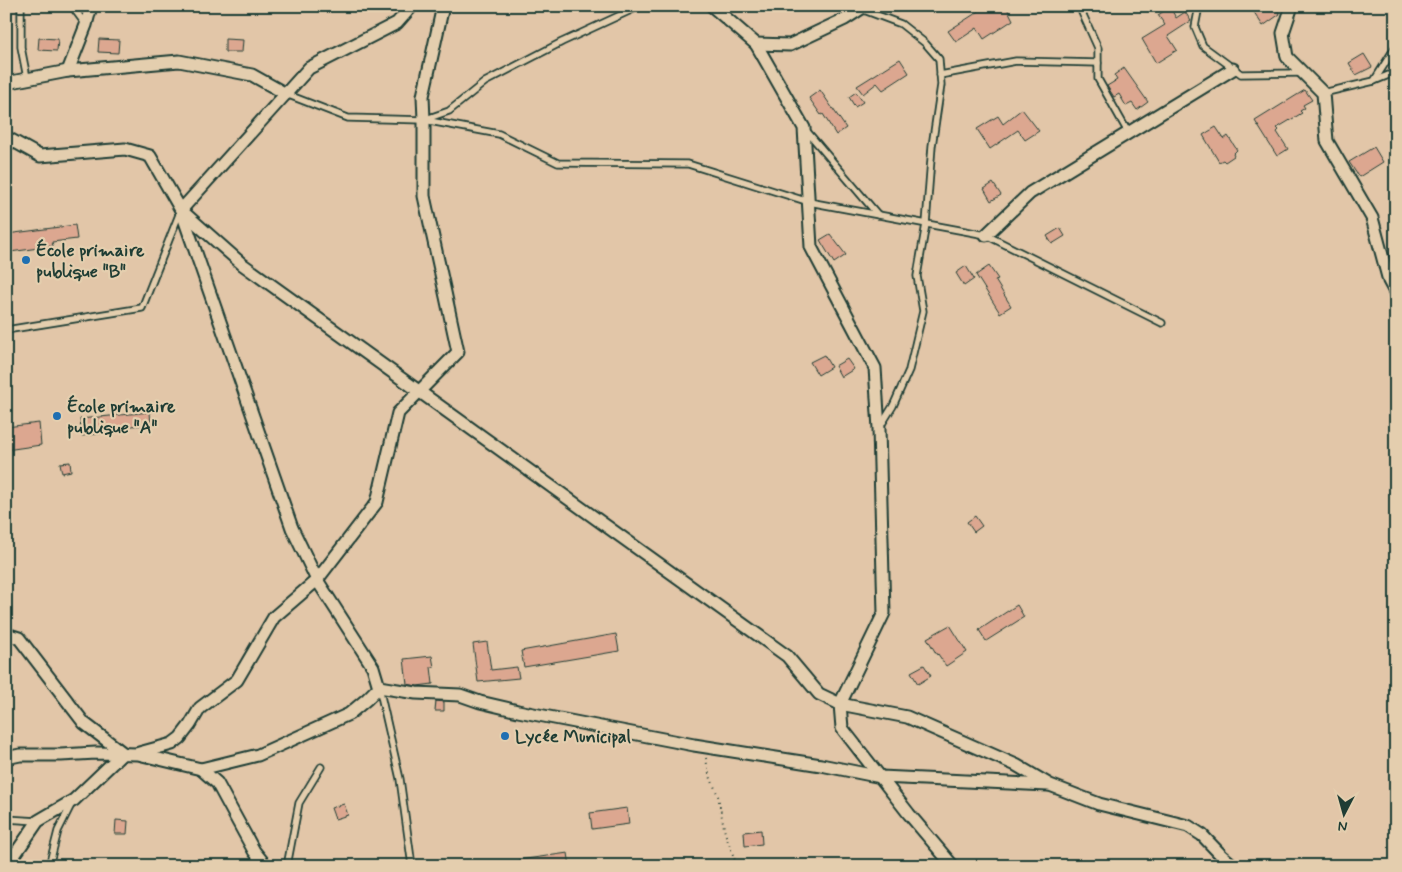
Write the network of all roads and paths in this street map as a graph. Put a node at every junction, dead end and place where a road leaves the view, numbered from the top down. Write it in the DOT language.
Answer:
graph roads {
  1 [pos="21,6"];
  2 [pos="72,6"];
  3 [pos="91,6"];
  4 [pos="412,6"];
  5 [pos="443,6"];
  6 [pos="640,6"];
  7 [pos="712,6"];
  8 [pos="1079,6"];
  9 [pos="1199,6"];
  10 [pos="1292,6"];
  11 [pos="861,7"];
  12 [pos="86,25"];
  13 [pos="756,44"];
  14 [pos="1396,46"];
  15 [pos="1098,63"];
  16 [pos="1233,69"];
  17 [pos="68,71"];
  18 [pos="1396,72"];
  19 [pos="1302,73"];
  20 [pos="940,75"];
  21 [pos="28,78"];
  22 [pos="1374,81"];
  23 [pos="6,82"];
  24 [pos="1323,93"];
  25 [pos="286,94"];
  26 [pos="424,120"];
  27 [pos="804,128"];
  28 [pos="1129,134"];
  29 [pos="6,137"];
  30 [pos="809,202"];
  31 [pos="181,210"];
  32 [pos="878,215"];
  33 [pos="926,224"];
  34 [pos="986,235"];
  35 [pos="1396,294"];
  36 [pos="1162,323"];
  37 [pos="6,330"];
  38 [pos="419,392"];
  39 [pos="879,429"];
  40 [pos="317,580"];
  41 [pos="6,634"];
  42 [pos="379,687"];
  43 [pos="840,704"];
  44 [pos="704,747"];
  45 [pos="123,754"];
  46 [pos="138,754"];
  47 [pos="6,758"];
  48 [pos="321,767"];
  49 [pos="201,769"];
  50 [pos="881,777"];
  51 [pos="1050,785"];
  52 [pos="74,800"];
  53 [pos="6,819"];
  54 [pos="38,821"];
  55 [pos="7,866"];
  56 [pos="49,866"];
  57 [pos="266,866"];
  58 [pos="288,866"];
  59 [pos="412,866"];
  60 [pos="737,866"];
  61 [pos="953,866"];
  62 [pos="1234,866"];
  1 -- 21 [label="lane"];
  2 -- 12 [label="lane"];
  3 -- 12 [label="street"];
  4 -- 25 [label="street"];
  5 -- 26 [label="street"];
  6 -- 26 [label="lane"];
  7 -- 13 [label="street"];
  8 -- 15 [label="lane"];
  9 -- 16 [label="lane"];
  10 -- 19 [label="street"];
  11 -- 13 [label="street"];
  11 -- 20 [label="lane"];
  12 -- 17 [label="street"];
  13 -- 27 [label="street"];
  14 -- 22 [label="lane"];
  15 -- 20 [label="lane"];
  15 -- 28 [label="lane"];
  16 -- 19 [label="lane"];
  16 -- 28 [label="street"];
  17 -- 21 [label="street"];
  17 -- 25 [label="street"];
  18 -- 22 [label="lane"];
  19 -- 24 [label="street"];
  20 -- 33 [label="lane"];
  21 -- 23 [label="street"];
  22 -- 24 [label="lane"];
  24 -- 35 [label="street"];
  25 -- 26 [label="lane"];
  25 -- 31 [label="street"];
  26 -- 30 [label="lane"];
  26 -- 38 [label="street"];
  27 -- 30 [label="street"];
  27 -- 32 [label="lane"];
  28 -- 34 [label="street"];
  29 -- 31 [label="street"];
  30 -- 32 [label="lane"];
  30 -- 39 [label="street"];
  31 -- 37 [label="lane"];
  31 -- 38 [label="street"];
  31 -- 40 [label="street"];
  32 -- 33 [label="lane"];
  33 -- 34 [label="lane"];
  33 -- 39 [label="lane"];
  34 -- 36 [label="lane"];
  38 -- 40 [label="street"];
  38 -- 43 [label="street"];
  39 -- 43 [label="street"];
  40 -- 42 [label="street"];
  40 -- 46 [label="street"];
  41 -- 45 [label="street"];
  42 -- 44 [label="street"];
  42 -- 49 [label="street"];
  42 -- 59 [label="lane"];
  43 -- 50 [label="street"];
  43 -- 51 [label="street"];
  44 -- 50 [label="street"];
  44 -- 60 [label="path"];
  45 -- 46 [label="street"];
  45 -- 47 [label="street"];
  45 -- 52 [label="street"];
  46 -- 49 [label="street"];
  48 -- 58 [label="lane"];
  49 -- 57 [label="street"];
  50 -- 51 [label="street"];
  50 -- 61 [label="street"];
  51 -- 62 [label="street"];
  52 -- 54 [label="street"];
  52 -- 56 [label="lane"];
  53 -- 54 [label="lane"];
  54 -- 55 [label="street"];
}
